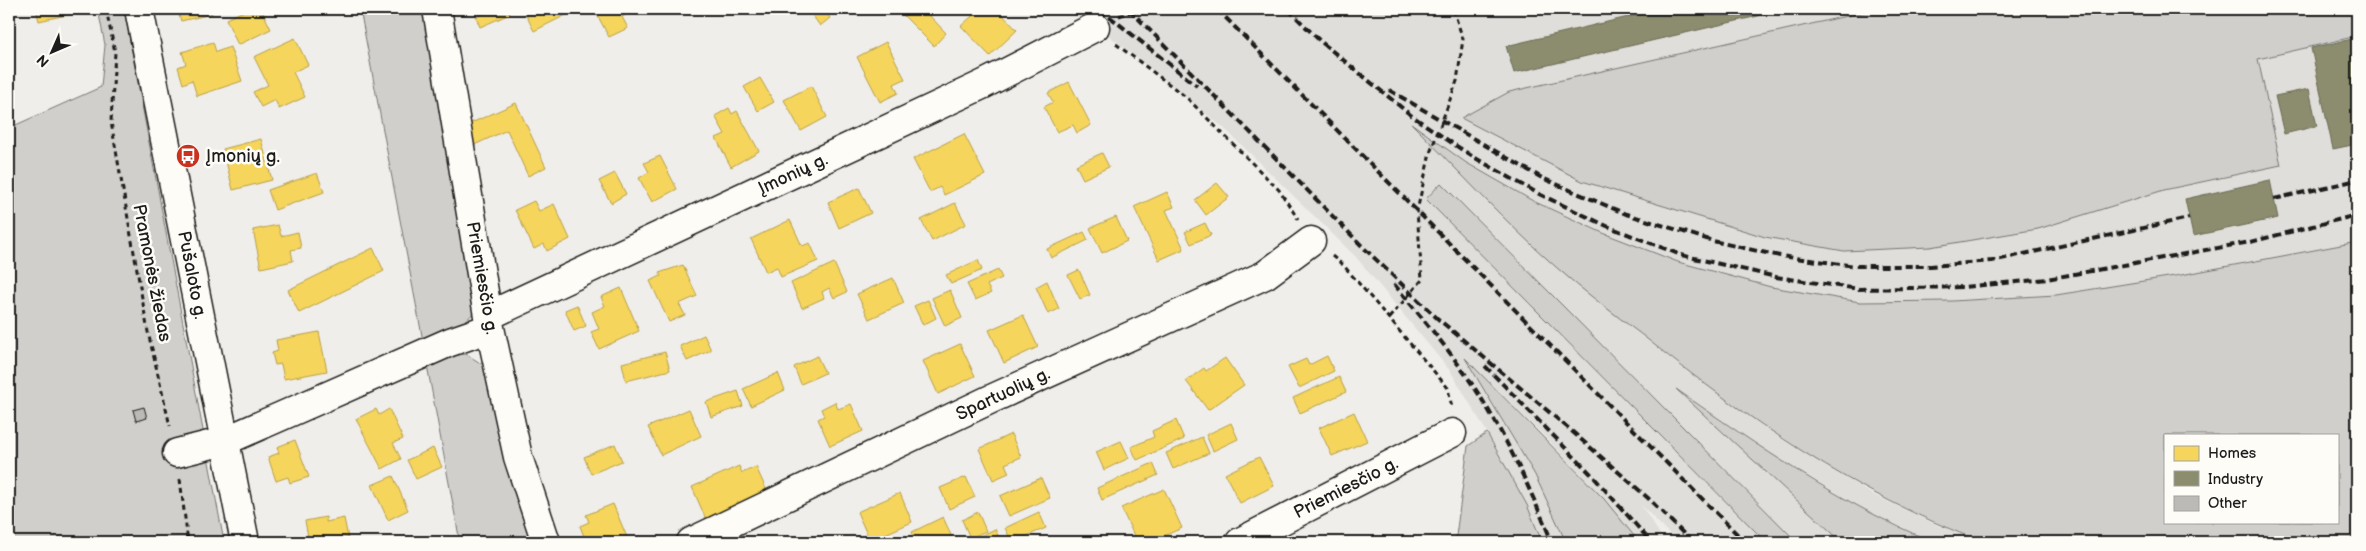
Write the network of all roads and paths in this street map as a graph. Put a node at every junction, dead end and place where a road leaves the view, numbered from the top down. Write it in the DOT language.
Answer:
graph roads {
  1 [pos="106,9"];
  2 [pos="139,9"];
  3 [pos="438,9"];
  4 [pos="1453,9"];
  5 [pos="1095,27"];
  6 [pos="1311,241"];
  7 [pos="1389,318"];
  8 [pos="489,322"];
  9 [pos="1452,433"];
  10 [pos="225,441"];
  11 [pos="177,453"];
  12 [pos="188,542"];
  13 [pos="245,542"];
  14 [pos="546,542"];
  15 [pos="691,542"];
  16 [pos="1240,542"];
  1 -- 11 [label="path, Pramonės žiedas"];
  2 -- 10 [label="street, Pušaloto g."];
  3 -- 8 [label="street, Priemiesčio g."];
  4 -- 7 [label="path"];
  5 -- 8 [label="street, Įmonių g."];
  6 -- 15 [label="street, Spartuolių g."];
  8 -- 10 [label="street, Įmonių g."];
  8 -- 14 [label="street, Priemiesčio g."];
  9 -- 16 [label="street, Priemiesčio g."];
  10 -- 11 [label="street, Įmonių g."];
  10 -- 13 [label="street, Pušaloto g."];
  11 -- 12 [label="path, Pramonės žiedas"];
}
